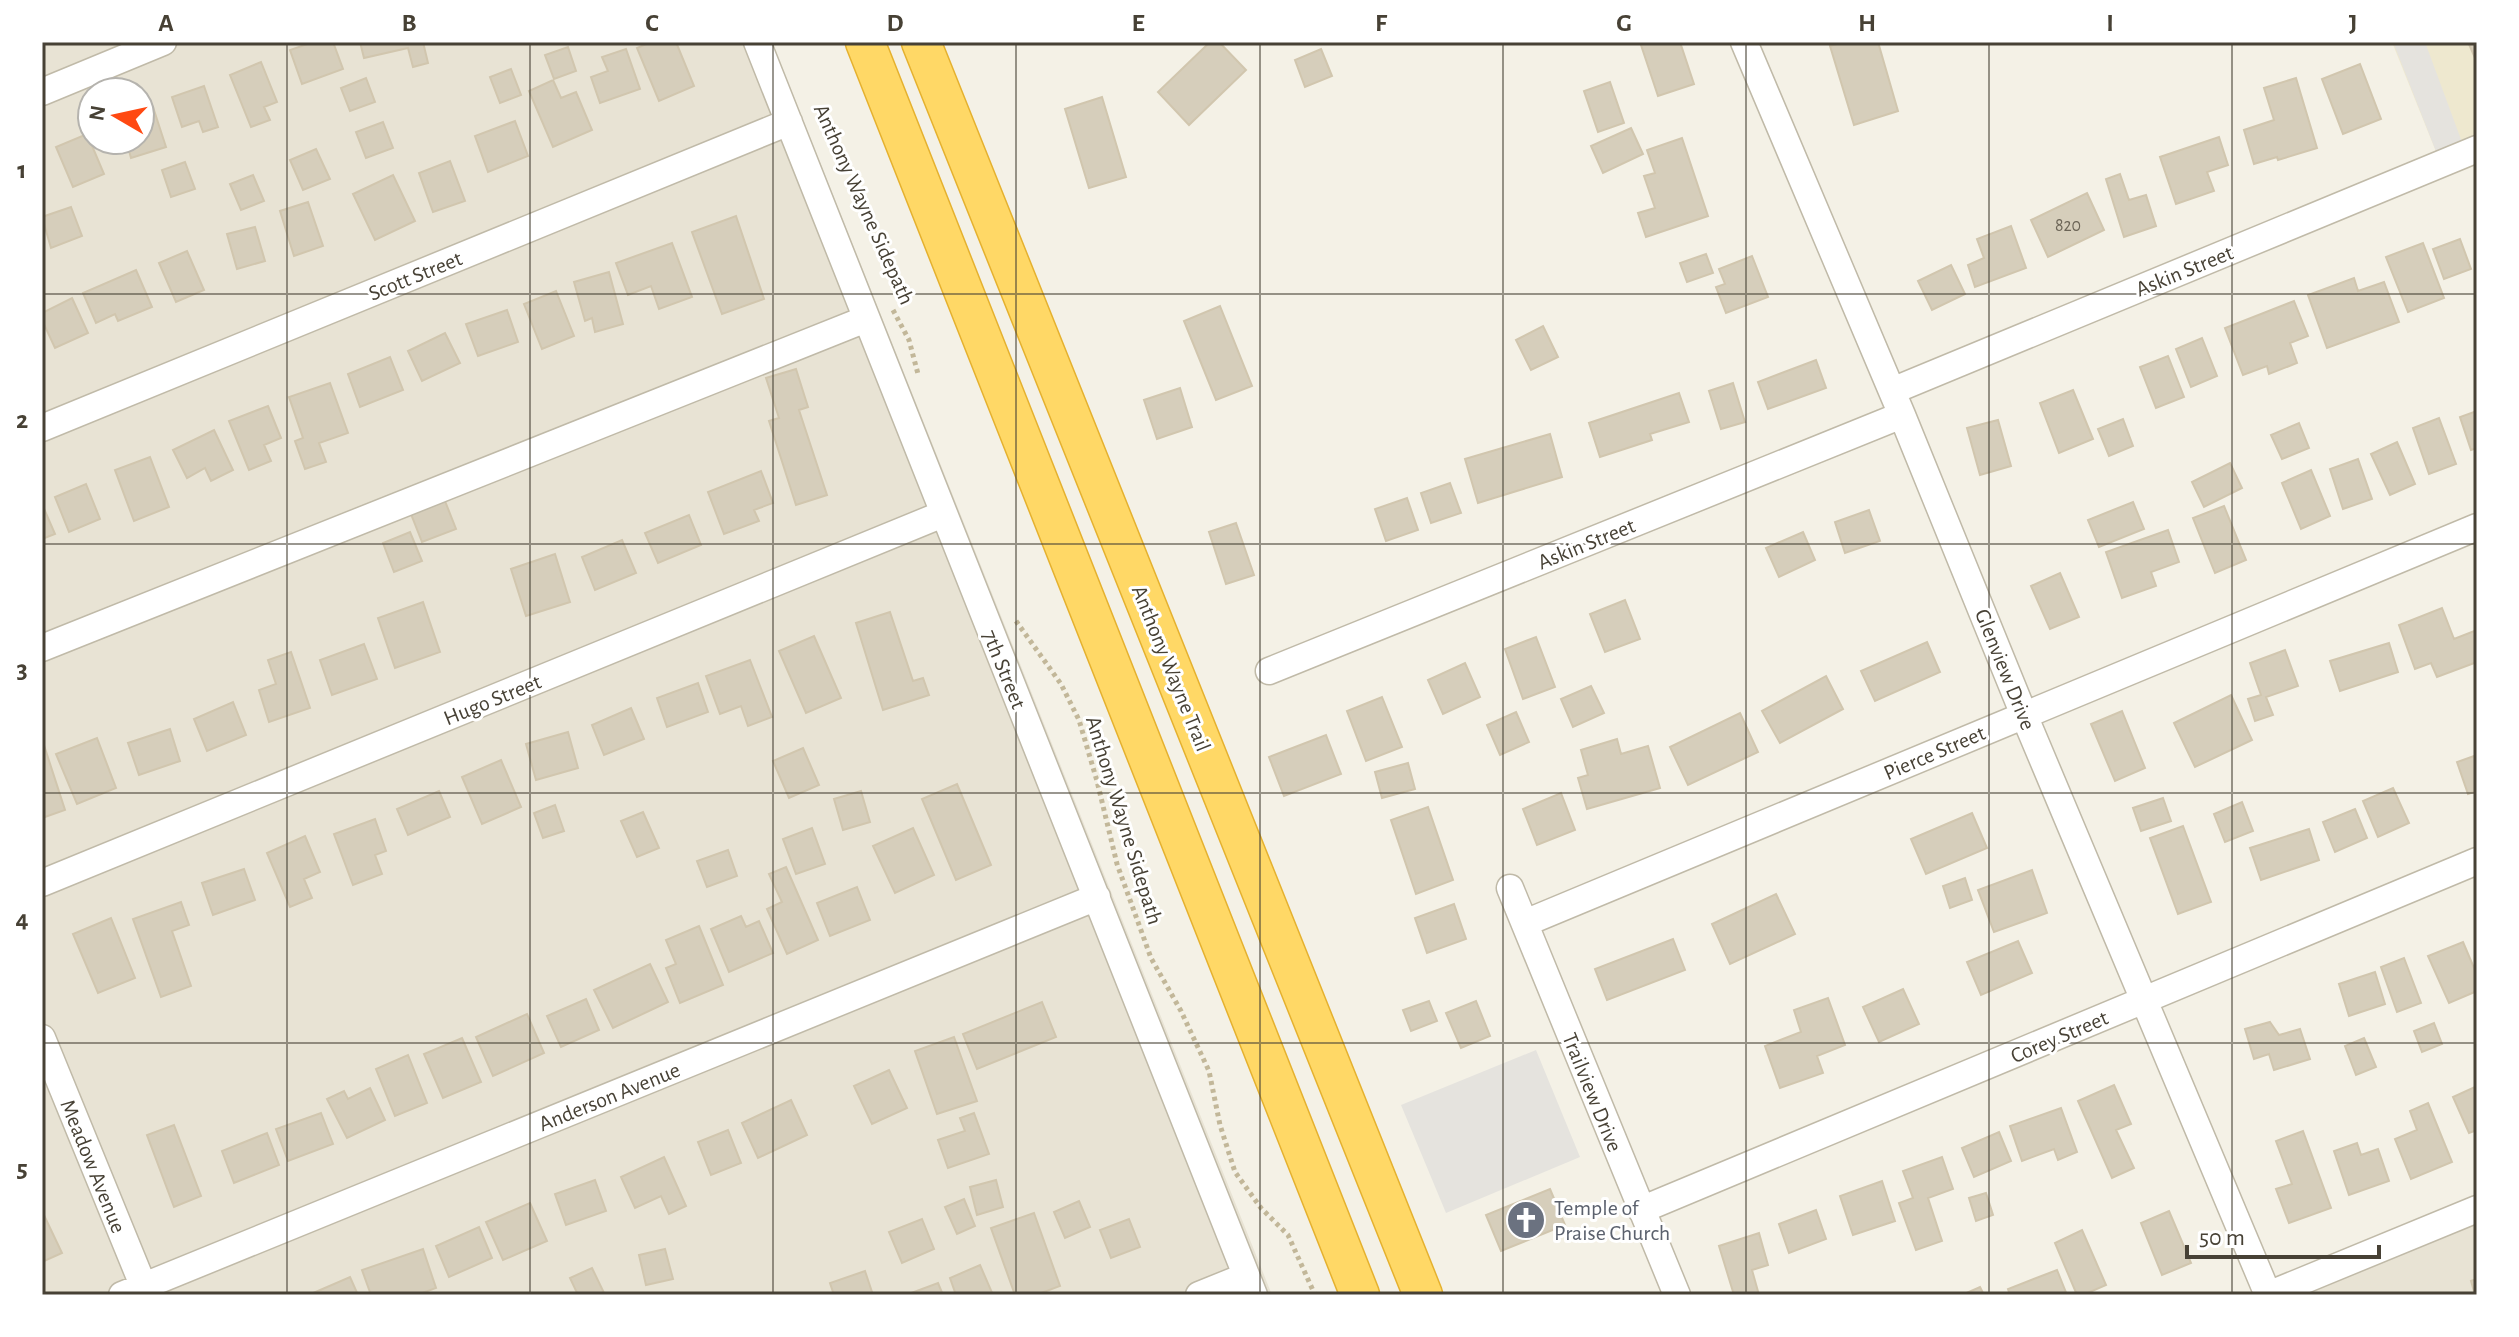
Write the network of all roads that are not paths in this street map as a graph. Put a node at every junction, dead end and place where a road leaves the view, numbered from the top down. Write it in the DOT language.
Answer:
graph roads {
  1 [pos="163,42"];
  2 [pos="757,42"];
  3 [pos="865,42"];
  4 [pos="921,42"];
  5 [pos="1744,42"];
  6 [pos="42,92"];
  7 [pos="789,122"];
  8 [pos="2477,149"];
  9 [pos="866,319"];
  10 [pos="1897,403"];
  11 [pos="42,428"];
  12 [pos="943,514"];
  13 [pos="2477,527"];
  14 [pos="42,648"];
  15 [pos="1269,671"];
  16 [pos="2024,715"];
  17 [pos="2477,861"];
  18 [pos="42,883"];
  19 [pos="1510,888"];
  20 [pos="1097,897"];
  21 [pos="1525,923"];
  22 [pos="2146,1000"];
  23 [pos="42,1038"];
  24 [pos="2477,1209"];
  25 [pos="1641,1210"];
  26 [pos="1250,1285"];
  27 [pos="137,1292"];
  28 [pos="1199,1295"];
  29 [pos="1360,1295"];
  30 [pos="1423,1295"];
  31 [pos="1677,1295"];
  32 [pos="2268,1295"];
  1 -- 6 [label="street"];
  2 -- 7 [label="street, 7th Street"];
  3 -- 29 [label="highway"];
  4 -- 30 [label="highway, Anthony Wayne Trail"];
  5 -- 10 [label="street, Glenview Drive"];
  7 -- 9 [label="street, 7th Street"];
  7 -- 11 [label="street, Scott Street"];
  8 -- 10 [label="street, Askin Street"];
  9 -- 12 [label="street, 7th Street"];
  9 -- 14 [label="street"];
  10 -- 15 [label="street, Askin Street"];
  10 -- 16 [label="street, Glenview Drive"];
  12 -- 18 [label="street, Hugo Street"];
  12 -- 20 [label="street, 7th Street"];
  13 -- 16 [label="street, Pierce Street"];
  16 -- 21 [label="street, Pierce Street"];
  16 -- 22 [label="street, Glenview Drive"];
  17 -- 22 [label="street, Corey Street"];
  19 -- 21 [label="street, Trailview Drive"];
  20 -- 26 [label="street, 7th Street"];
  20 -- 27 [label="street, Anderson Avenue"];
  21 -- 25 [label="street, Trailview Drive"];
  22 -- 25 [label="street, Corey Street"];
  22 -- 32 [label="street, Glenview Drive"];
  23 -- 27 [label="street, Meadow Avenue"];
  24 -- 32 [label="street"];
  25 -- 31 [label="street, Trailview Drive"];
  26 -- 28 [label="street"];
}
